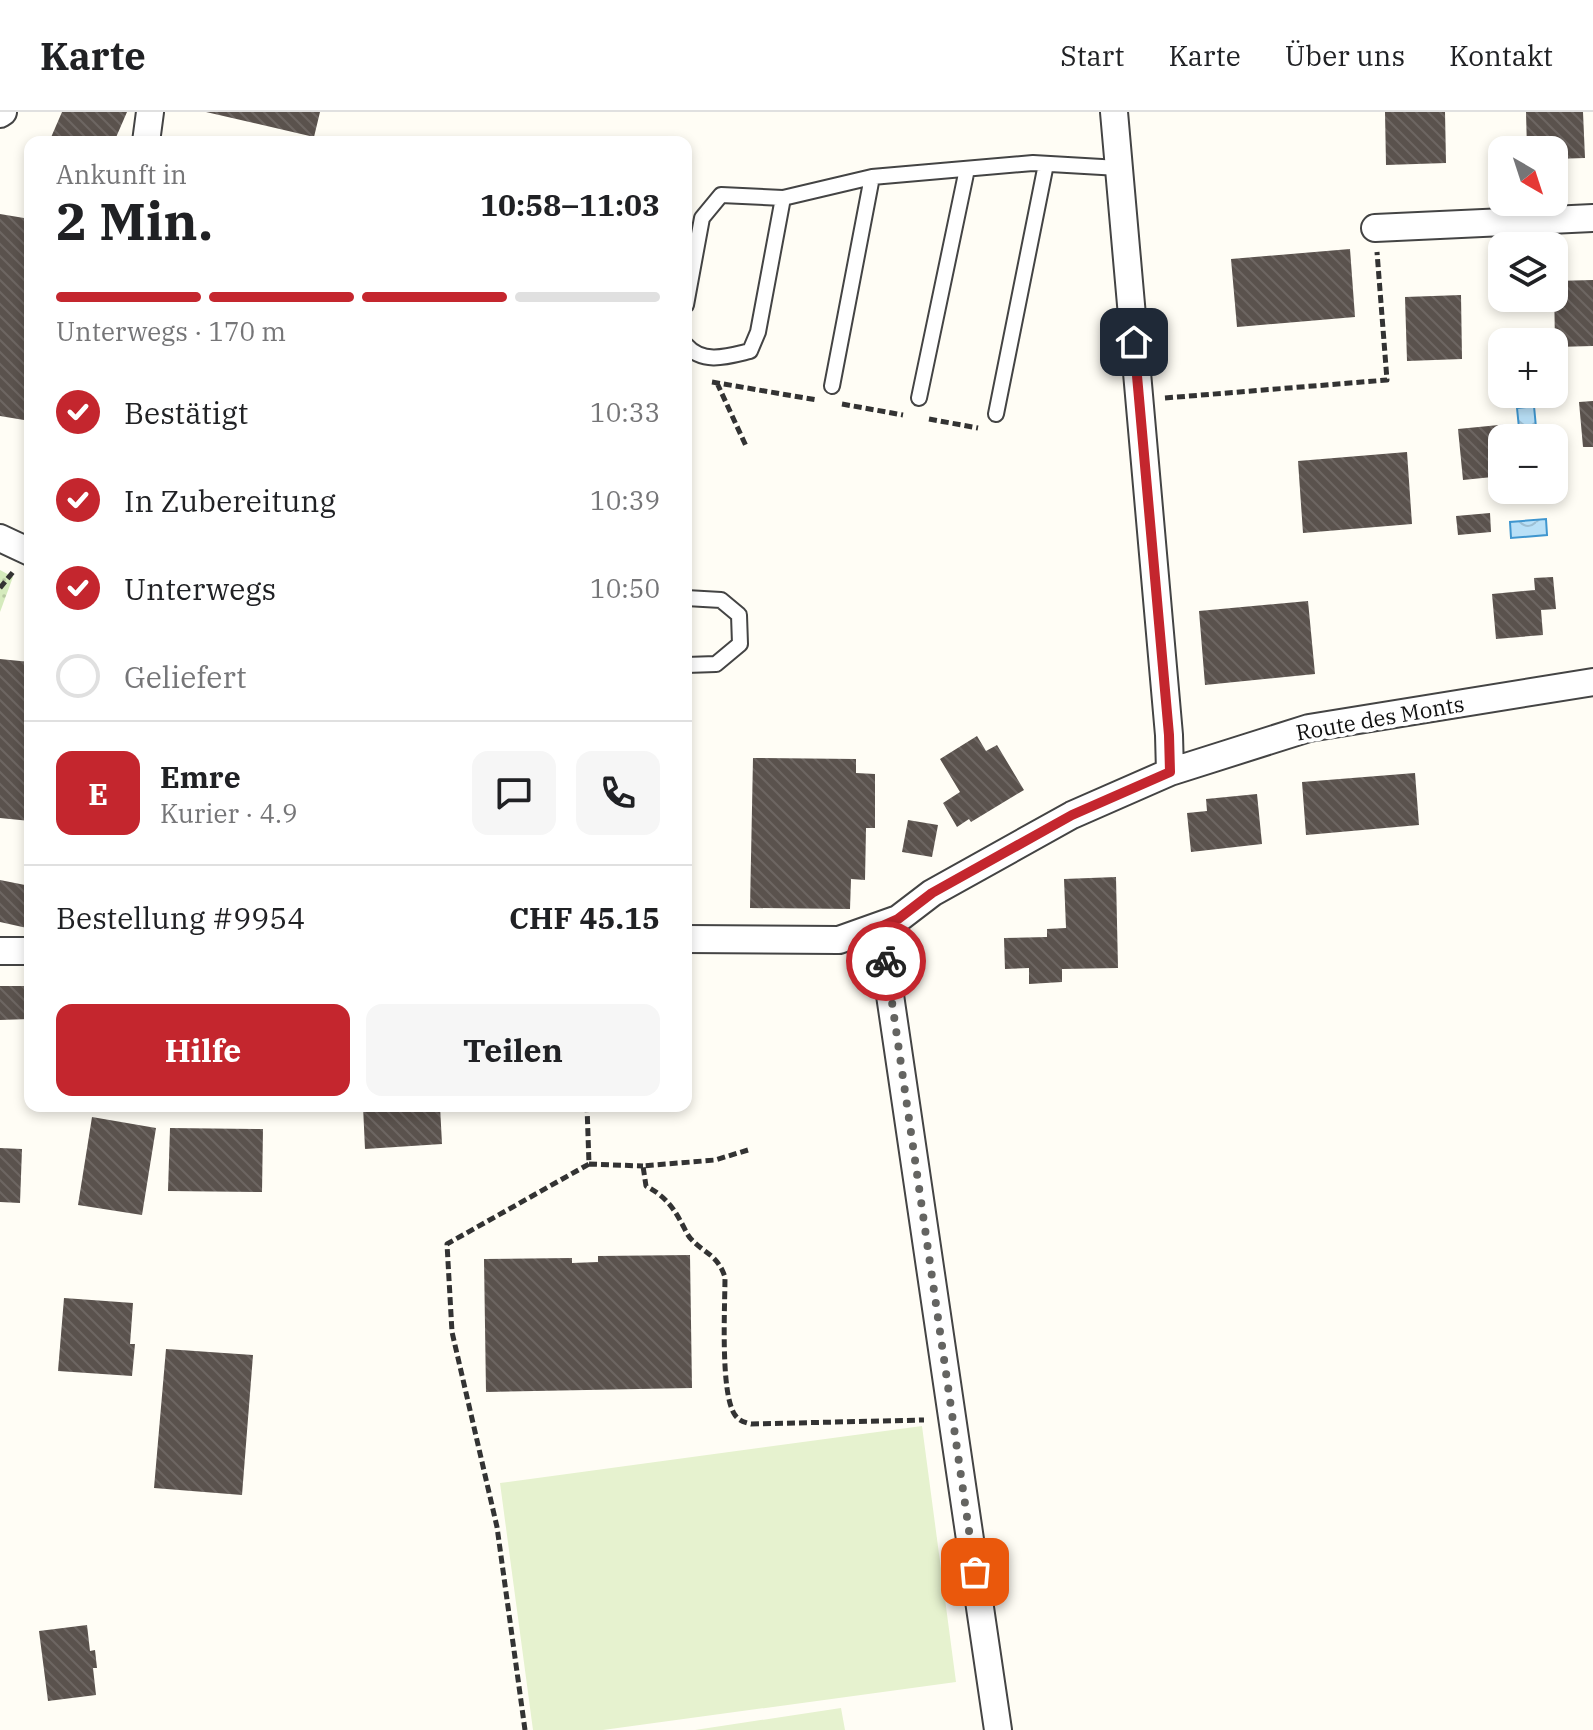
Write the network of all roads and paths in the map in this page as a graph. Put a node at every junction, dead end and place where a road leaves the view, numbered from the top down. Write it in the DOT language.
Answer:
graph roads {
  1 [pos="150,112"];
  2 [pos="1114,112"];
  3 [pos="147,136"];
  4 [pos="1046,164"];
  5 [pos="1119,168"];
  6 [pos="967,169"];
  7 [pos="872,177"];
  8 [pos="783,198"];
  9 [pos="1593,218"];
  10 [pos="1375,228"];
  11 [pos="692,272"];
  12 [pos="692,353"];
  13 [pos="717,383"];
  14 [pos="832,386"];
  15 [pos="919,398"];
  16 [pos="1139,400"];
  17 [pos="996,414"];
  18 [pos="746,446"];
  19 [pos="0,538"];
  20 [pos="24,549"];
  21 [pos="692,598"];
  22 [pos="692,665"];
  23 [pos="1593,682"];
  24 [pos="1170,772"];
  25 [pos="880,927"];
  26 [pos="692,939"];
  27 [pos="0,951"];
  28 [pos="24,951"];
  29 [pos="587,1112"];
  30 [pos="748,1150"];
  31 [pos="589,1164"];
  32 [pos="643,1166"];
  33 [pos="953,1419"];
  34 [pos="525,1730"];
  35 [pos="998,1730"];
  1 -- 3 [label="street"];
  2 -- 5 [label="street"];
  4 -- 5 [label="lane"];
  4 -- 6 [label="lane"];
  4 -- 17 [label="lane"];
  5 -- 16 [label="street"];
  6 -- 7 [label="lane"];
  6 -- 15 [label="lane"];
  7 -- 8 [label="lane"];
  7 -- 14 [label="lane"];
  8 -- 11 [label="lane"];
  8 -- 12 [label="lane"];
  9 -- 10 [label="street"];
  10 -- 16 [label="path"];
  13 -- 18 [label="path"];
  16 -- 24 [label="street"];
  19 -- 20 [label="street"];
  21 -- 22 [label="lane"];
  23 -- 24 [label="street, Route des Monts"];
  24 -- 25 [label="street, Route des Monts"];
  25 -- 26 [label="street, Route des Monts"];
  25 -- 33 [label="street"];
  27 -- 28 [label="street"];
  29 -- 31 [label="path"];
  30 -- 32 [label="path"];
  31 -- 32 [label="path"];
  31 -- 34 [label="path"];
  32 -- 33 [label="path"];
  33 -- 35 [label="street"];
}
